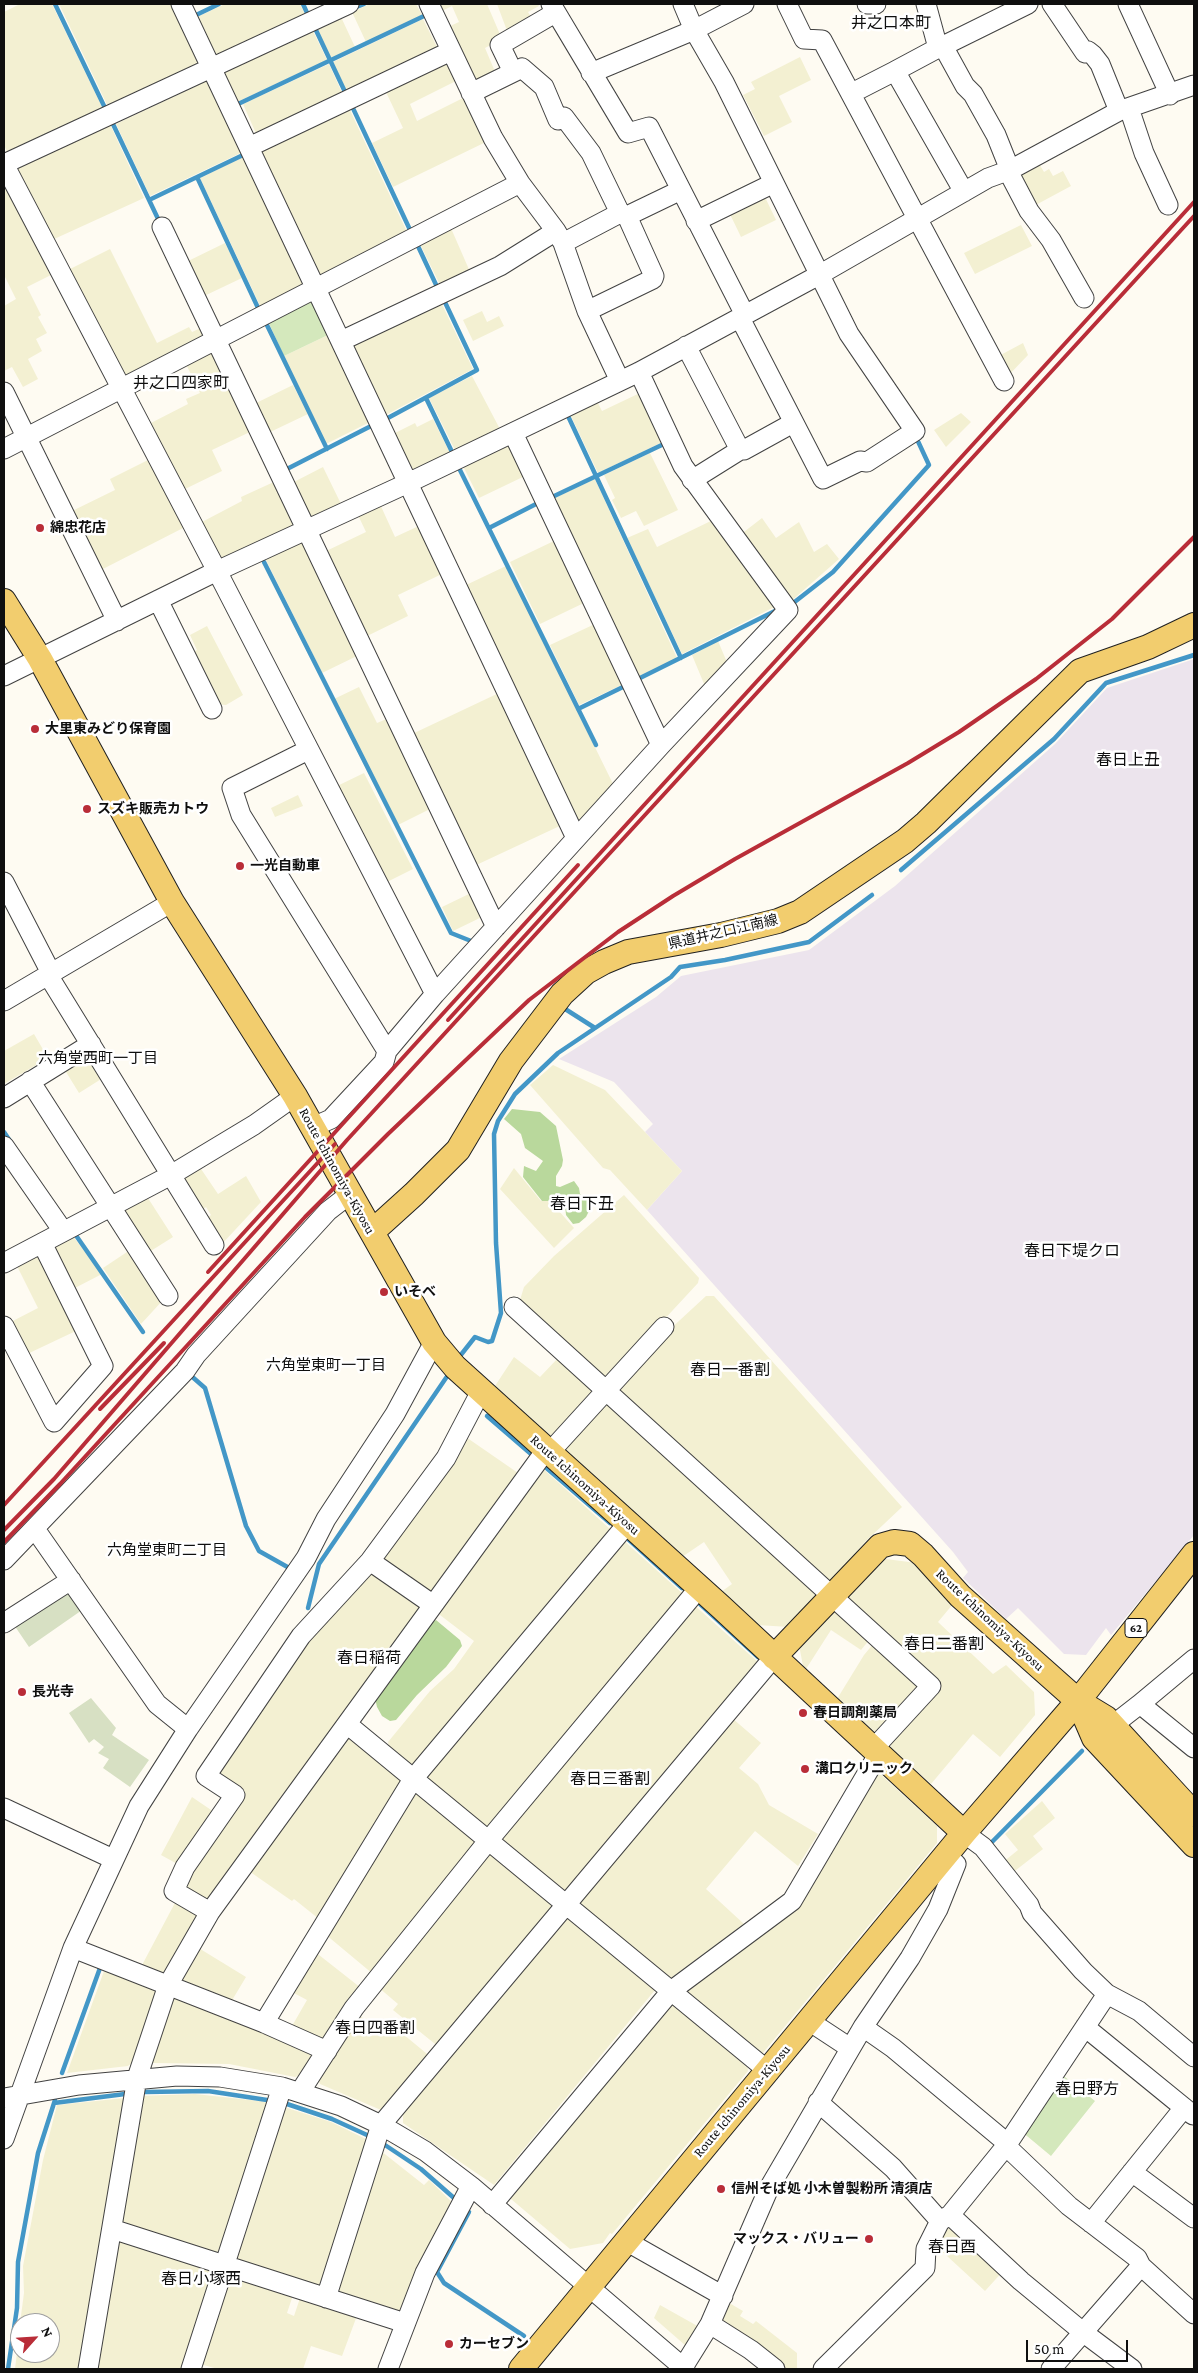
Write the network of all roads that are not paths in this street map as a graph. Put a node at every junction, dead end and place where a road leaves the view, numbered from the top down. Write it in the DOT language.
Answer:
graph roads {
  1 [pos="181,4"];
  2 [pos="349,4"];
  3 [pos="429,4"];
  4 [pos="682,4"];
  5 [pos="744,4"];
  6 [pos="787,4"];
  7 [pos="867,4"];
  8 [pos="876,4"];
  9 [pos="926,4"];
  10 [pos="1028,4"];
  11 [pos="1052,4"];
  12 [pos="1128,4"];
  13 [pos="552,9"];
  14 [pos="694,30"];
  15 [pos="941,47"];
  16 [pos="452,51"];
  17 [pos="211,68"];
  18 [pos="895,71"];
  19 [pos="513,72"];
  20 [pos="591,73"];
  21 [pos="1194,85"];
  22 [pos="471,92"];
  23 [pos="852,93"];
  24 [pos="1170,95"];
  25 [pos="1124,110"];
  26 [pos="249,147"];
  27 [pos="4,164"];
  28 [pos="1009,170"];
  29 [pos="520,183"];
  30 [pos="774,183"];
  31 [pos="681,190"];
  32 [pos="964,192"];
  33 [pos="1168,205"];
  34 [pos="624,214"];
  35 [pos="917,219"];
  36 [pos="696,221"];
  37 [pos="162,227"];
  38 [pos="559,237"];
  39 [pos="819,275"];
  40 [pos="316,288"];
  41 [pos="1084,298"];
  42 [pos="588,311"];
  43 [pos="743,316"];
  44 [pos="216,340"];
  45 [pos="341,341"];
  46 [pos="686,346"];
  47 [pos="639,372"];
  48 [pos="620,381"];
  49 [pos="1004,381"];
  50 [pos="122,388"];
  51 [pos="4,392"];
  52 [pos="793,423"];
  53 [pos="513,434"];
  54 [pos="26,438"];
  55 [pos="4,449"];
  56 [pos="740,450"];
  57 [pos="692,480"];
  58 [pos="408,483"];
  59 [pos="306,530"];
  60 [pos="217,571"];
  61 [pos="158,600"];
  62 [pos="4,601"];
  63 [pos="117,621"];
  64 [pos="1194,625"];
  65 [pos="40,659"];
  66 [pos="4,676"];
  67 [pos="212,708"];
  68 [pos="661,746"];
  69 [pos="308,750"];
  70 [pos="576,838"];
  71 [pos="4,882"];
  72 [pos="172,902"];
  73 [pos="496,927"];
  74 [pos="50,974"];
  75 [pos="435,994"];
  76 [pos="4,1001"];
  77 [pos="91,1044"];
  78 [pos="387,1050"];
  79 [pos="30,1081"];
  80 [pos="295,1096"];
  81 [pos="4,1098"];
  82 [pos="313,1127"];
  83 [pos="4,1146"];
  84 [pos="171,1176"];
  85 [pos="350,1194"];
  86 [pos="111,1207"];
  87 [pos="63,1231"];
  88 [pos="372,1232"];
  89 [pos="42,1242"];
  90 [pos="214,1245"];
  91 [pos="4,1263"];
  92 [pos="168,1296"];
  93 [pos="514,1307"];
  94 [pos="4,1326"];
  95 [pos="664,1327"];
  96 [pos="434,1342"];
  97 [pos="481,1391"];
  98 [pos="604,1392"];
  99 [pos="548,1451"];
  100 [pos="628,1523"];
  101 [pos="35,1529"];
  102 [pos="4,1560"];
  103 [pos="370,1561"];
  104 [pos="1192,1561"];
  105 [pos="71,1580"];
  106 [pos="699,1588"];
  107 [pos="831,1597"];
  108 [pos="432,1604"];
  109 [pos="4,1623"];
  110 [pos="774,1657"];
  111 [pos="1194,1659"];
  112 [pos="1078,1701"];
  113 [pos="1140,1704"];
  114 [pos="347,1724"];
  115 [pos="1113,1725"];
  116 [pos="188,1729"];
  117 [pos="1194,1747"];
  118 [pos="877,1750"];
  119 [pos="413,1779"];
  120 [pos="4,1808"];
  121 [pos="1194,1814"];
  122 [pos="964,1834"];
  123 [pos="488,1841"];
  124 [pos="1194,1845"];
  125 [pos="946,1855"];
  126 [pos="113,1859"];
  127 [pos="567,1906"];
  128 [pos="210,1912"];
  129 [pos="73,1948"];
  130 [pos="168,1985"];
  131 [pos="671,1991"];
  132 [pos="1107,1994"];
  133 [pos="809,2021"];
  134 [pos="264,2023"];
  135 [pos="862,2027"];
  136 [pos="1085,2028"];
  137 [pos="850,2048"];
  138 [pos="327,2051"];
  139 [pos="1194,2057"];
  140 [pos="767,2070"];
  141 [pos="137,2078"];
  142 [pos="282,2087"];
  143 [pos="300,2092"];
  144 [pos="22,2094"];
  145 [pos="4,2098"];
  146 [pos="818,2102"];
  147 [pos="1189,2112"];
  148 [pos="381,2125"];
  149 [pos="4,2140"];
  150 [pos="1007,2144"];
  151 [pos="1132,2172"];
  152 [pos="471,2186"];
  153 [pos="492,2205"];
  154 [pos="945,2218"];
  155 [pos="1194,2218"];
  156 [pos="1091,2223"];
  157 [pos="112,2228"];
  158 [pos="626,2241"];
  159 [pos="224,2265"];
  160 [pos="1141,2266"];
  161 [pos="587,2288"];
  162 [pos="722,2296"];
  163 [pos="326,2298"];
  164 [pos="1194,2314"];
  165 [pos="405,2324"];
  166 [pos="710,2324"];
  167 [pos="1084,2333"];
  168 [pos="88,2369"];
  169 [pos="193,2369"];
  170 [pos="388,2369"];
  171 [pos="521,2369"];
  172 [pos="683,2369"];
  173 [pos="775,2369"];
  174 [pos="822,2369"];
  175 [pos="1051,2369"];
  176 [pos="1132,2369"];
  1 -- 17 [label="street"];
  2 -- 17 [label="street"];
  3 -- 16 [label="street"];
  4 -- 14 [label="street"];
  5 -- 14 [label="street"];
  6 -- 23 [label="street"];
  7 -- 8 [label="street"];
  9 -- 15 [label="street"];
  10 -- 15 [label="street"];
  11 -- 25 [label="street"];
  12 -- 24 [label="street"];
  13 -- 19 [label="street"];
  13 -- 20 [label="street"];
  14 -- 20 [label="street"];
  14 -- 30 [label="street"];
  15 -- 18 [label="street"];
  15 -- 28 [label="street"];
  16 -- 22 [label="street"];
  16 -- 26 [label="street"];
  17 -- 26 [label="street"];
  17 -- 27 [label="street"];
  18 -- 23 [label="street"];
  18 -- 32 [label="street"];
  19 -- 22 [label="street"];
  19 -- 34 [label="street"];
  20 -- 31 [label="street"];
  21 -- 24 [label="street"];
  22 -- 29 [label="street"];
  23 -- 35 [label="street"];
  24 -- 25 [label="street"];
  25 -- 28 [label="street"];
  25 -- 33 [label="street"];
  26 -- 40 [label="street"];
  27 -- 50 [label="street"];
  28 -- 32 [label="street"];
  28 -- 41 [label="street"];
  29 -- 38 [label="street"];
  29 -- 40 [label="street"];
  30 -- 36 [label="street"];
  30 -- 39 [label="street"];
  31 -- 34 [label="street"];
  31 -- 36 [label="street"];
  32 -- 35 [label="street"];
  34 -- 38 [label="street"];
  34 -- 42 [label="street"];
  35 -- 39 [label="street"];
  35 -- 49 [label="street"];
  36 -- 43 [label="street"];
  37 -- 44 [label="street"];
  38 -- 42 [label="street"];
  38 -- 45 [label="street"];
  39 -- 43 [label="street"];
  39 -- 52 [label="street"];
  40 -- 44 [label="street"];
  40 -- 45 [label="street"];
  42 -- 48 [label="street"];
  43 -- 46 [label="street"];
  43 -- 52 [label="street"];
  44 -- 50 [label="street"];
  44 -- 59 [label="street"];
  45 -- 58 [label="street"];
  46 -- 47 [label="street"];
  46 -- 56 [label="street"];
  47 -- 48 [label="street"];
  47 -- 57 [label="street"];
  48 -- 53 [label="street"];
  50 -- 54 [label="street"];
  50 -- 60 [label="street"];
  51 -- 54 [label="street"];
  52 -- 56 [label="street"];
  53 -- 58 [label="street"];
  53 -- 68 [label="street"];
  54 -- 55 [label="street"];
  54 -- 63 [label="street"];
  56 -- 57 [label="street"];
  57 -- 68 [label="street"];
  58 -- 59 [label="street"];
  58 -- 70 [label="street"];
  59 -- 60 [label="street"];
  59 -- 73 [label="street"];
  60 -- 61 [label="street"];
  60 -- 69 [label="street"];
  61 -- 63 [label="street"];
  61 -- 67 [label="street"];
  62 -- 65 [label="main road, Route Ichinomiya-Kiyosu"];
  63 -- 65 [label="street"];
  64 -- 88 [label="main road, 県道井之口江南線"];
  65 -- 66 [label="street"];
  65 -- 72 [label="main road, Route Ichinomiya-Kiyosu"];
  68 -- 70 [label="street"];
  69 -- 75 [label="street"];
  69 -- 78 [label="street"];
  70 -- 73 [label="street"];
  71 -- 74 [label="street"];
  72 -- 74 [label="street"];
  72 -- 80 [label="main road, Route Ichinomiya-Kiyosu"];
  73 -- 75 [label="street"];
  74 -- 76 [label="street"];
  74 -- 77 [label="street"];
  75 -- 78 [label="street"];
  77 -- 79 [label="street"];
  77 -- 84 [label="street"];
  78 -- 82 [label="street"];
  79 -- 81 [label="street"];
  79 -- 86 [label="street"];
  80 -- 82 [label="main road, Route Ichinomiya-Kiyosu"];
  80 -- 84 [label="street"];
  82 -- 85 [label="main road, Route Ichinomiya-Kiyosu"];
  83 -- 87 [label="street"];
  84 -- 86 [label="street"];
  84 -- 90 [label="street"];
  85 -- 88 [label="main road, Route Ichinomiya-Kiyosu"];
  85 -- 101 [label="street"];
  86 -- 87 [label="street"];
  86 -- 92 [label="street"];
  87 -- 89 [label="street"];
  88 -- 96 [label="main road, Route Ichinomiya-Kiyosu"];
  89 -- 91 [label="street"];
  89 -- 94 [label="street"];
  93 -- 98 [label="street"];
  95 -- 98 [label="street"];
  96 -- 97 [label="main road, Route Ichinomiya-Kiyosu"];
  96 -- 116 [label="street"];
  97 -- 99 [label="main road, Route Ichinomiya-Kiyosu"];
  97 -- 103 [label="street"];
  98 -- 99 [label="street"];
  98 -- 107 [label="street"];
  99 -- 100 [label="main road, Route Ichinomiya-Kiyosu"];
  99 -- 108 [label="street"];
  100 -- 106 [label="main road, Route Ichinomiya-Kiyosu"];
  100 -- 119 [label="street"];
  101 -- 102 [label="street"];
  101 -- 105 [label="street"];
  103 -- 108 [label="street"];
  103 -- 128 [label="street"];
  104 -- 112 [label="main road, 62"];
  105 -- 109 [label="street"];
  105 -- 116 [label="street"];
  106 -- 110 [label="main road, Route Ichinomiya-Kiyosu"];
  106 -- 123 [label="street"];
  107 -- 110 [label="main road, Route Ichinomiya-Kiyosu"];
  107 -- 112 [label="main road, Route Ichinomiya-Kiyosu"];
  107 -- 118 [label="street"];
  108 -- 114 [label="street"];
  110 -- 118 [label="main road, Route Ichinomiya-Kiyosu"];
  110 -- 127 [label="street"];
  111 -- 113 [label="street"];
  112 -- 115 [label="main road"];
  112 -- 122 [label="main road, Route Ichinomiya-Kiyosu"];
  112 -- 124 [label="main road"];
  113 -- 115 [label="street"];
  113 -- 117 [label="street"];
  114 -- 119 [label="street"];
  114 -- 128 [label="street"];
  115 -- 121 [label="main road"];
  116 -- 126 [label="street"];
  118 -- 122 [label="main road, Route Ichinomiya-Kiyosu"];
  118 -- 131 [label="street"];
  119 -- 123 [label="street"];
  119 -- 134 [label="street"];
  120 -- 126 [label="street"];
  122 -- 125 [label="main road, Route Ichinomiya-Kiyosu"];
  122 -- 132 [label="street"];
  123 -- 127 [label="street"];
  123 -- 138 [label="street"];
  125 -- 133 [label="main road, Route Ichinomiya-Kiyosu"];
  125 -- 135 [label="street"];
  126 -- 129 [label="street"];
  127 -- 131 [label="street"];
  127 -- 148 [label="street"];
  128 -- 130 [label="street"];
  129 -- 130 [label="street"];
  129 -- 144 [label="street"];
  130 -- 134 [label="street"];
  130 -- 141 [label="street"];
  131 -- 140 [label="street"];
  131 -- 153 [label="street"];
  132 -- 136 [label="street"];
  132 -- 139 [label="street"];
  133 -- 137 [label="street"];
  133 -- 140 [label="main road, Route Ichinomiya-Kiyosu"];
  134 -- 138 [label="street"];
  135 -- 137 [label="street"];
  135 -- 150 [label="street"];
  136 -- 147 [label="street"];
  136 -- 150 [label="street"];
  137 -- 146 [label="street"];
  138 -- 143 [label="street"];
  140 -- 158 [label="main road, Route Ichinomiya-Kiyosu"];
  141 -- 142 [label="street"];
  141 -- 144 [label="street"];
  141 -- 157 [label="street"];
  142 -- 143 [label="street"];
  142 -- 159 [label="street"];
  143 -- 148 [label="street"];
  144 -- 145 [label="street"];
  144 -- 149 [label="street"];
  146 -- 154 [label="street"];
  146 -- 162 [label="street"];
  147 -- 151 [label="street"];
  148 -- 152 [label="street"];
  148 -- 163 [label="street"];
  150 -- 154 [label="street"];
  150 -- 156 [label="street"];
  151 -- 155 [label="street"];
  151 -- 156 [label="street"];
  152 -- 153 [label="street"];
  152 -- 165 [label="street"];
  153 -- 161 [label="street"];
  154 -- 167 [label="street"];
  154 -- 174 [label="street"];
  156 -- 160 [label="street"];
  157 -- 159 [label="street"];
  157 -- 168 [label="street"];
  158 -- 161 [label="main road, Route Ichinomiya-Kiyosu"];
  158 -- 162 [label="street"];
  159 -- 163 [label="street"];
  159 -- 169 [label="street"];
  160 -- 164 [label="street"];
  160 -- 167 [label="street"];
  161 -- 171 [label="main road, Route Ichinomiya-Kiyosu"];
  161 -- 172 [label="street"];
  162 -- 166 [label="street"];
  163 -- 165 [label="street"];
  165 -- 170 [label="street"];
  166 -- 172 [label="street"];
  166 -- 173 [label="street"];
  167 -- 175 [label="street"];
  167 -- 176 [label="street"];
}
